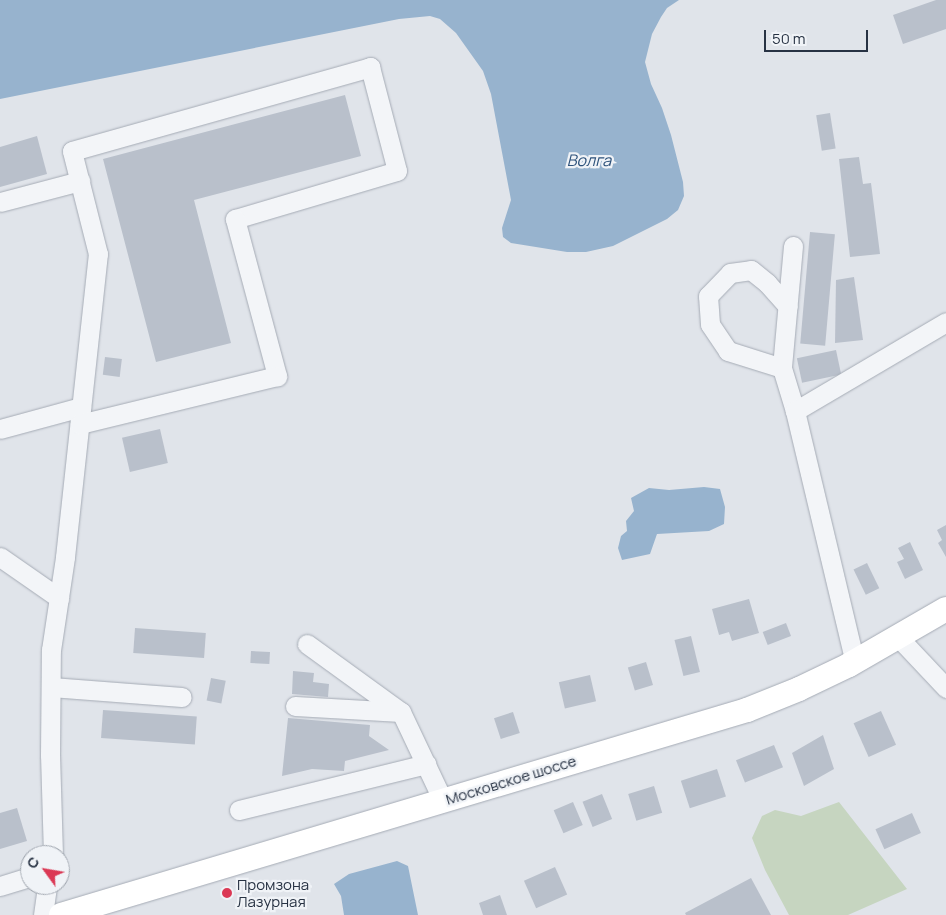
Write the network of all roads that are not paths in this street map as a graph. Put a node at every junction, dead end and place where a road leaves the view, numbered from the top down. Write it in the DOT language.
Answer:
graph roads {
  1 [pos="80,181"];
  2 [pos="0,202"];
  3 [pos="793,246"];
  4 [pos="788,306"];
  5 [pos="946,322"];
  6 [pos="782,368"];
  7 [pos="795,411"];
  8 [pos="81,415"];
  9 [pos="0,429"];
  10 [pos="0,557"];
  11 [pos="59,598"];
  12 [pos="946,609"];
  13 [pos="898,637"];
  14 [pos="307,644"];
  15 [pos="855,662"];
  16 [pos="51,686"];
  17 [pos="946,688"];
  18 [pos="182,697"];
  19 [pos="295,706"];
  20 [pos="401,712"];
  21 [pos="426,764"];
  22 [pos="443,801"];
  23 [pos="239,810"];
  24 [pos="53,845"];
  25 [pos="20,880"];
  26 [pos="0,886"];
  27 [pos="45,895"];
  28 [pos="42,915"];
  29 [pos="61,915"];
  1 -- 2 [label="lane"];
  1 -- 8 [label="lane"];
  1 -- 8 [label="lane"];
  3 -- 4 [label="lane"];
  4 -- 6 [label="lane"];
  4 -- 6 [label="lane"];
  5 -- 7 [label="lane"];
  6 -- 7 [label="lane"];
  7 -- 15 [label="lane"];
  8 -- 9 [label="lane"];
  8 -- 11 [label="lane"];
  10 -- 11 [label="lane"];
  11 -- 16 [label="lane"];
  12 -- 13 [label="main road, Московское шоссе"];
  13 -- 15 [label="main road, Московское шоссе"];
  13 -- 17 [label="lane"];
  14 -- 20 [label="lane"];
  15 -- 22 [label="main road, Московское шоссе"];
  16 -- 18 [label="lane"];
  16 -- 24 [label="lane"];
  19 -- 20 [label="lane"];
  20 -- 21 [label="lane"];
  21 -- 22 [label="lane"];
  21 -- 23 [label="lane"];
  22 -- 29 [label="main road, Московское шоссе"];
  25 -- 26 [label="lane"];
  27 -- 28 [label="lane"];
}
